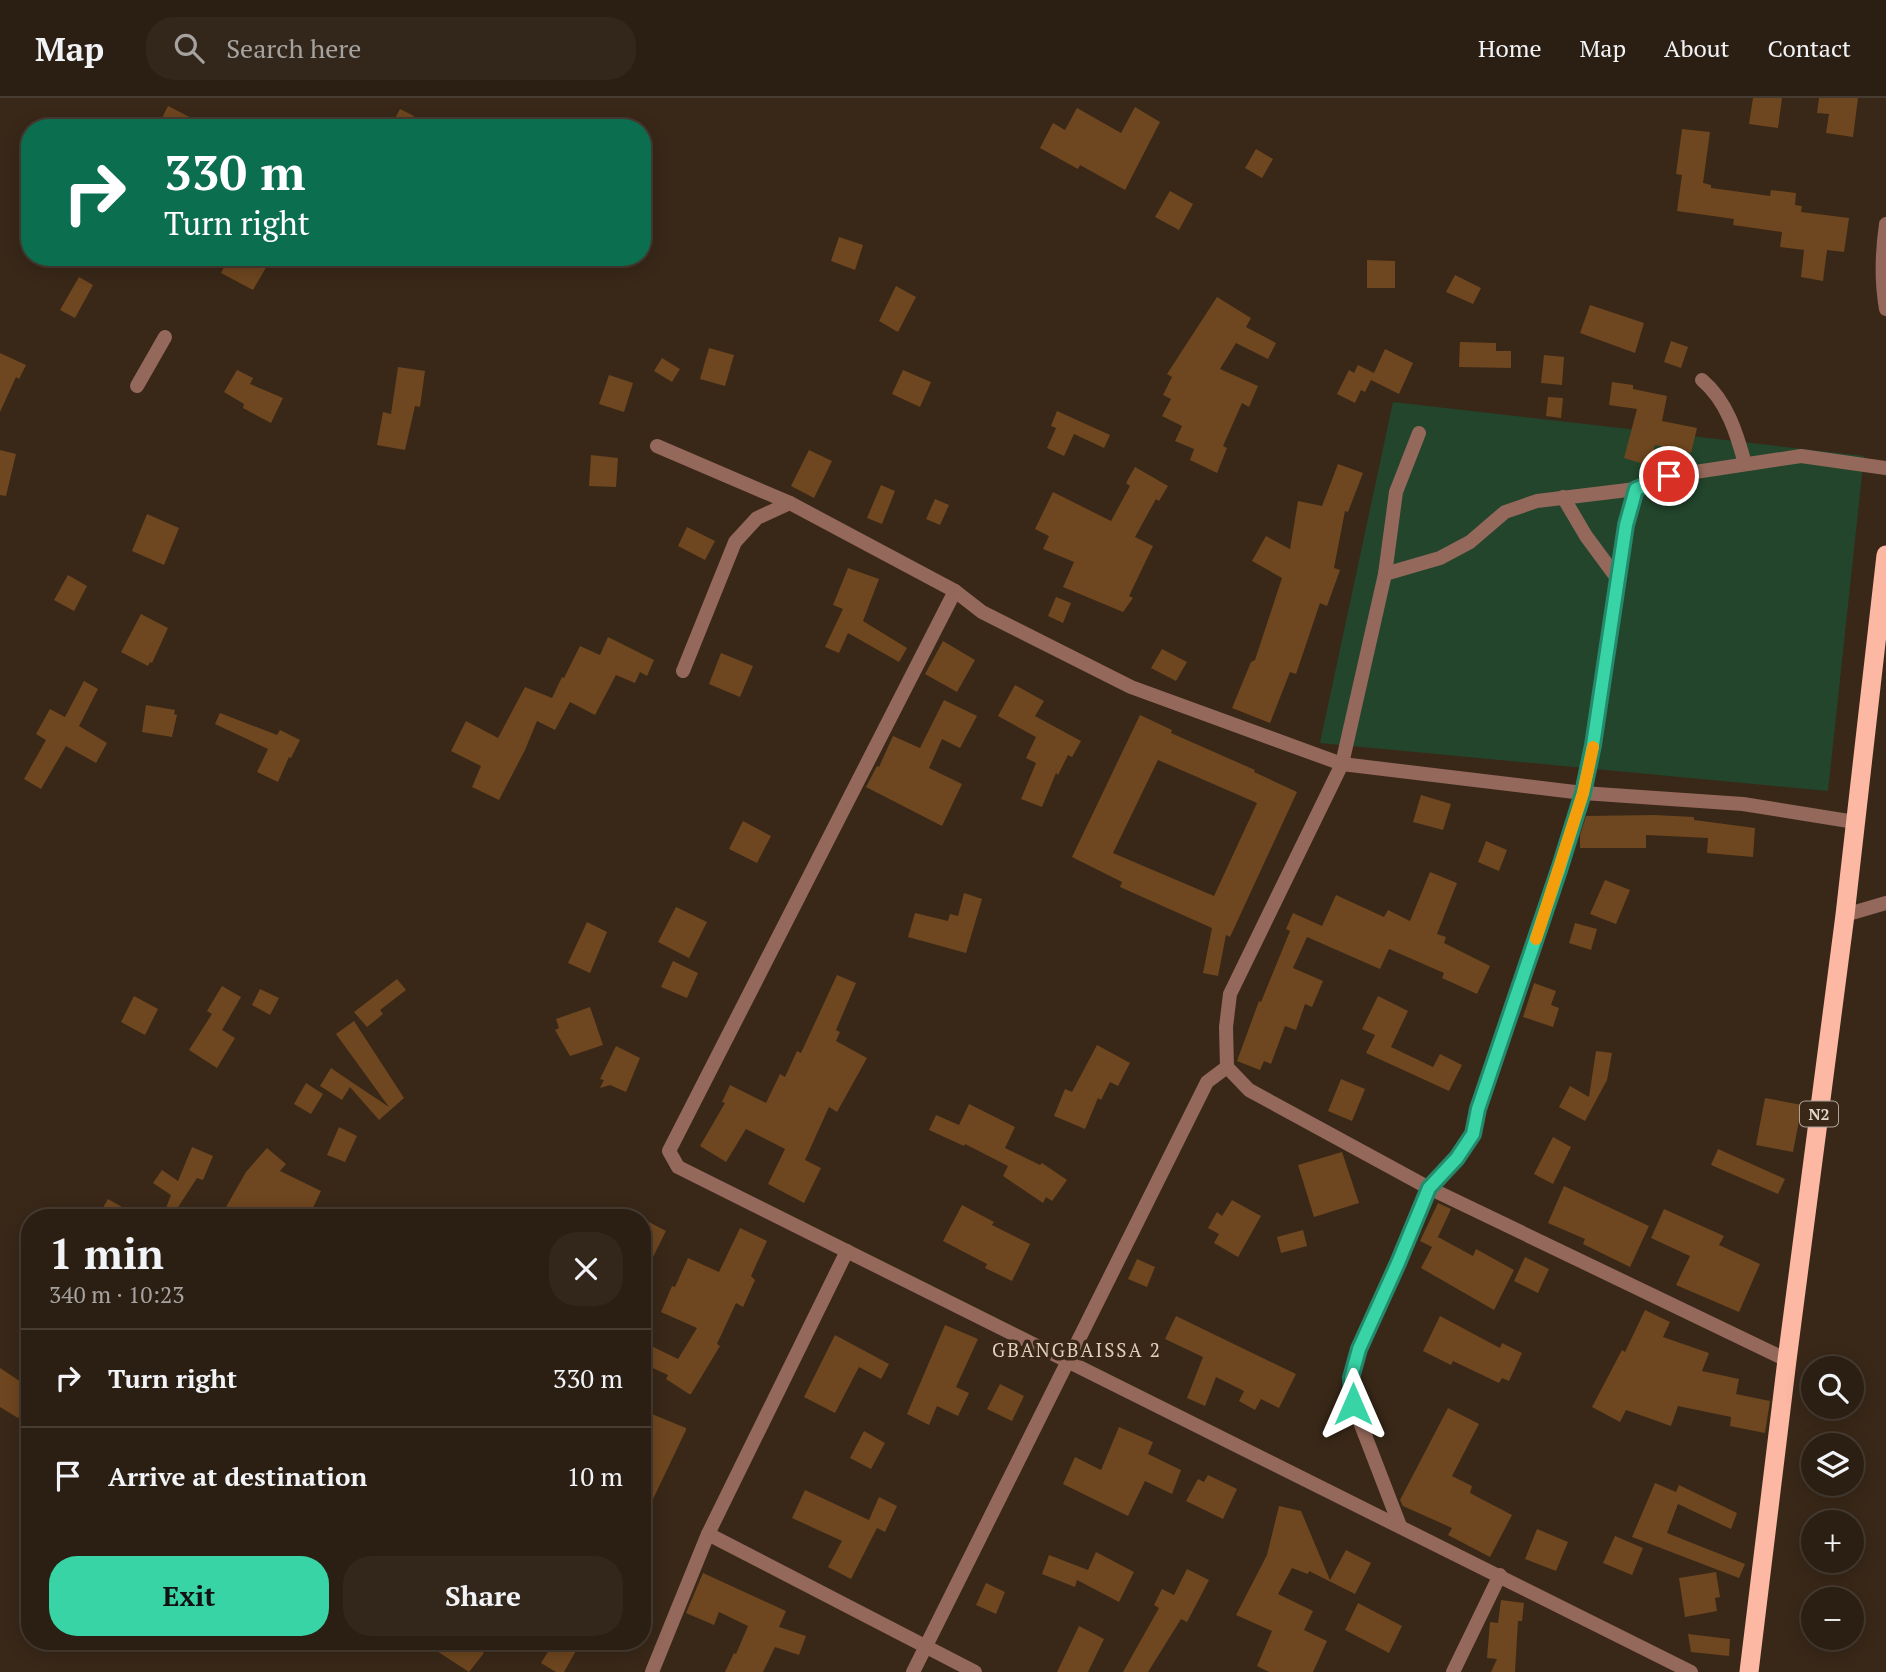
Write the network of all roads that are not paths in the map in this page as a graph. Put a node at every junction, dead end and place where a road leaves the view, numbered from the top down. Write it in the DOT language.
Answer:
graph roads {
  1 [pos="1886,223"];
  2 [pos="1886,309"];
  3 [pos="165,337"];
  4 [pos="1702,380"];
  5 [pos="137,386"];
  6 [pos="1419,433"];
  7 [pos="657,446"];
  8 [pos="1745,464"];
  9 [pos="1886,468"];
  10 [pos="1636,489"];
  11 [pos="1563,497"];
  12 [pos="790,503"];
  13 [pos="1886,555"];
  14 [pos="1385,574"];
  15 [pos="1618,578"];
  16 [pos="955,591"];
  17 [pos="683,671"];
  18 [pos="1342,764"];
  19 [pos="1583,793"];
  20 [pos="1855,822"];
  21 [pos="1886,903"];
  22 [pos="1845,915"];
  23 [pos="1227,1067"];
  24 [pos="1429,1188"];
  25 [pos="847,1251"];
  26 [pos="1787,1360"];
  27 [pos="1069,1362"];
  28 [pos="1400,1526"];
  29 [pos="708,1534"];
  30 [pos="1500,1575"];
  31 [pos="925,1647"];
  32 [pos="652,1672"];
  33 [pos="913,1672"];
  34 [pos="975,1672"];
  35 [pos="1453,1672"];
  36 [pos="1691,1672"];
  37 [pos="1749,1672"];
  1 -- 2 [label="street"];
  3 -- 5 [label="street"];
  4 -- 8 [label="street"];
  6 -- 14 [label="street"];
  7 -- 12 [label="street"];
  8 -- 9 [label="street"];
  8 -- 10 [label="street"];
  10 -- 11 [label="street"];
  10 -- 15 [label="street"];
  11 -- 14 [label="street"];
  11 -- 15 [label="street"];
  12 -- 16 [label="street"];
  12 -- 17 [label="street"];
  13 -- 20 [label="highway, N2"];
  14 -- 18 [label="street"];
  15 -- 19 [label="street"];
  16 -- 18 [label="street"];
  16 -- 25 [label="street"];
  18 -- 19 [label="street"];
  18 -- 23 [label="street"];
  19 -- 20 [label="street"];
  19 -- 24 [label="street"];
  20 -- 22 [label="highway, N2"];
  21 -- 22 [label="street"];
  22 -- 26 [label="highway, N2"];
  23 -- 24 [label="street"];
  23 -- 27 [label="street"];
  24 -- 26 [label="street"];
  24 -- 28 [label="street"];
  25 -- 27 [label="street"];
  25 -- 29 [label="street"];
  26 -- 37 [label="highway, N2"];
  27 -- 28 [label="street"];
  27 -- 31 [label="street"];
  28 -- 30 [label="street"];
  29 -- 31 [label="street"];
  29 -- 32 [label="street"];
  30 -- 35 [label="street"];
  30 -- 36 [label="street"];
  31 -- 33 [label="street"];
  31 -- 34 [label="street"];
}
